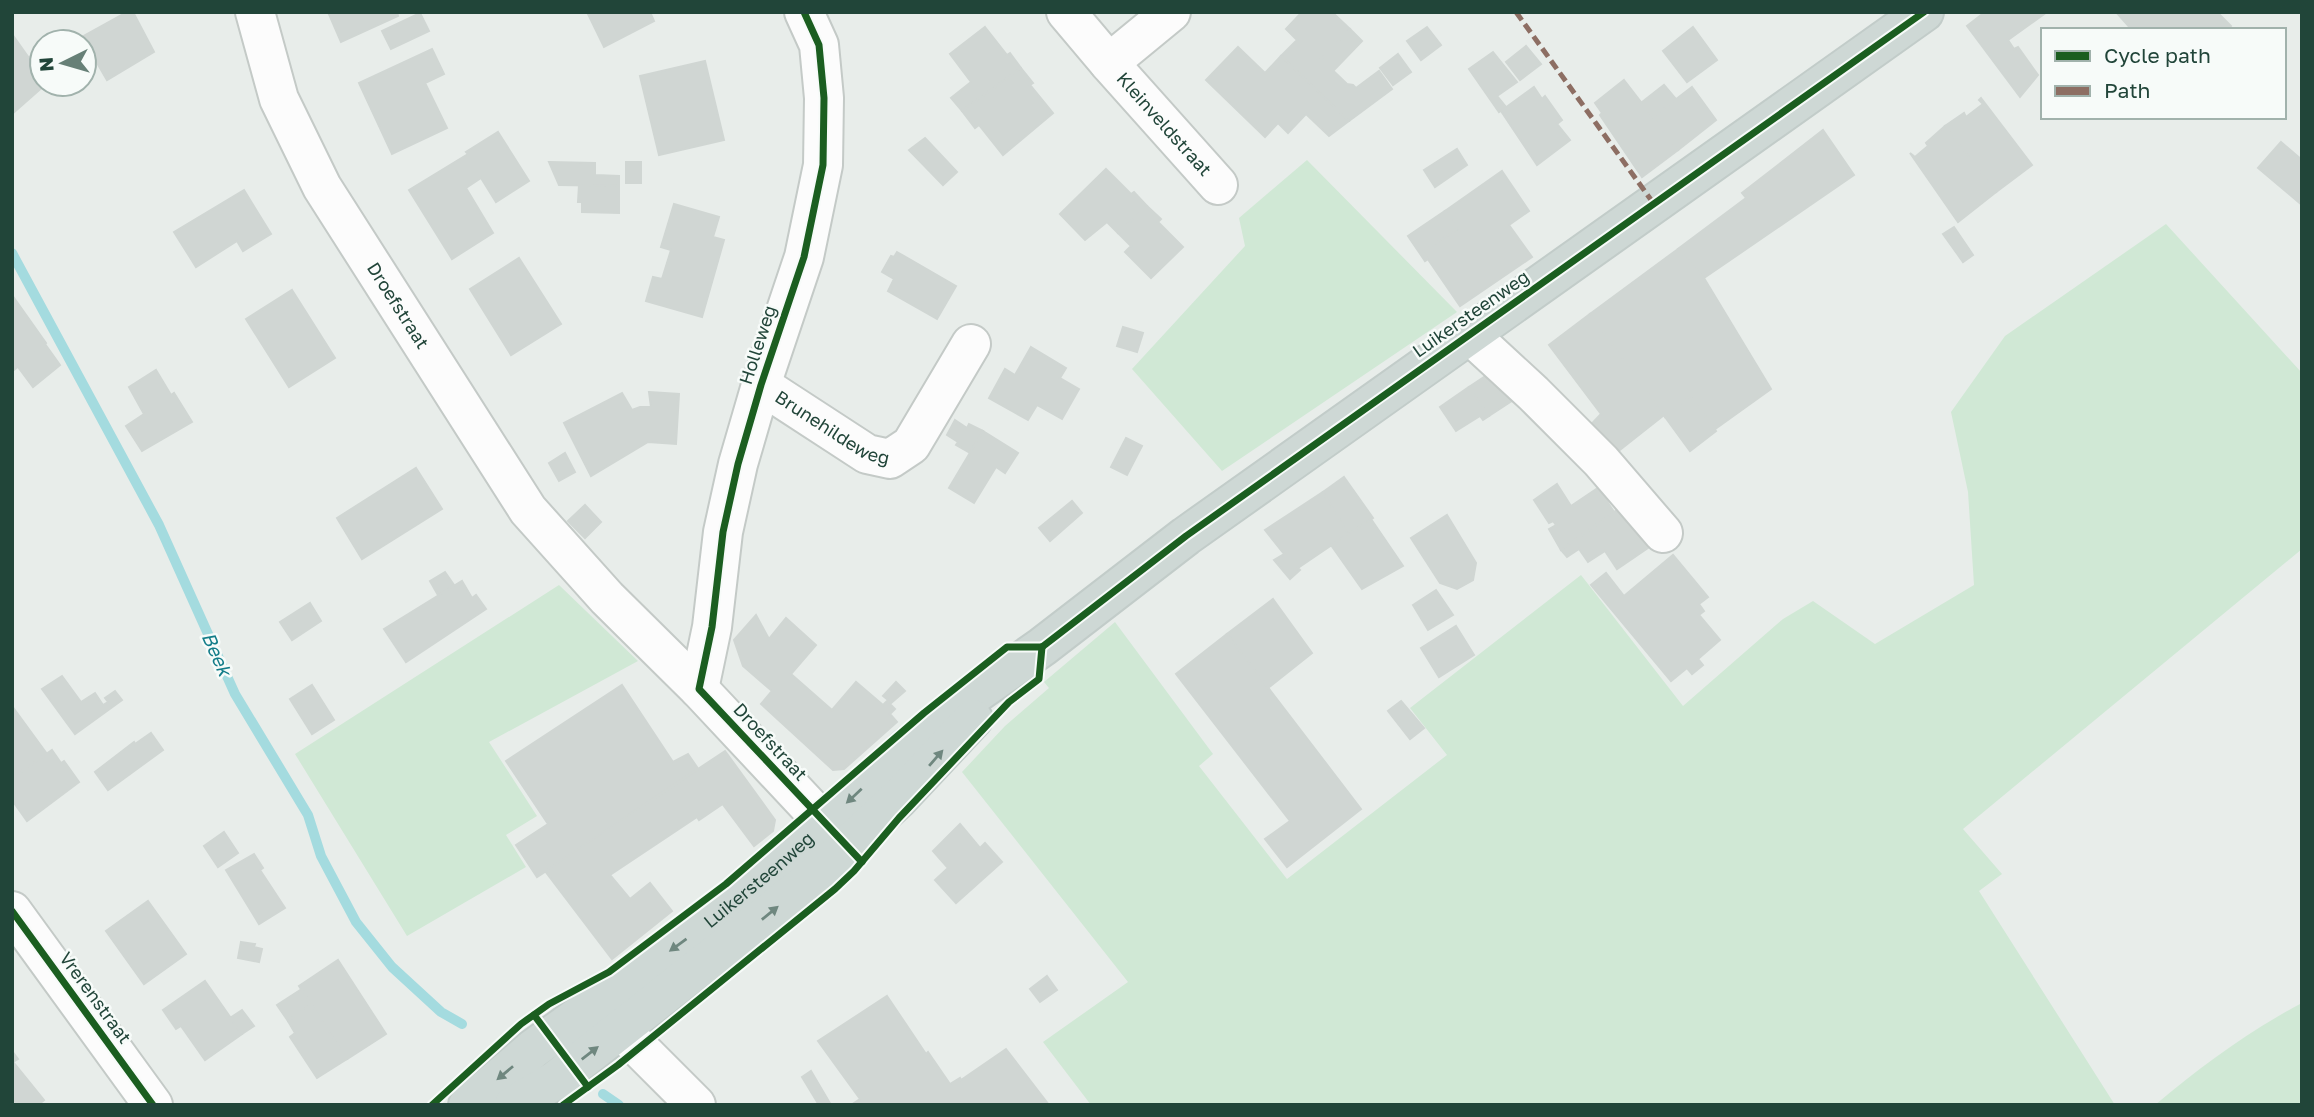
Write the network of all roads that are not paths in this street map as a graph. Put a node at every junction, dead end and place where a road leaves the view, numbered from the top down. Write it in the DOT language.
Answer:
graph roads {
  1 [pos="255,12"];
  2 [pos="804,12"];
  3 [pos="1066,12"];
  4 [pos="1171,12"];
  5 [pos="1924,12"];
  6 [pos="1109,63"];
  7 [pos="1218,185"];
  8 [pos="1469,334"];
  9 [pos="971,344"];
  10 [pos="761,385"];
  11 [pos="1662,533"];
  12 [pos="699,689"];
  13 [pos="836,835"];
  14 [pos="12,911"];
  15 [pos="610,1017"];
  16 [pos="153,1105"];
  17 [pos="468,1105"];
  18 [pos="513,1105"];
  19 [pos="696,1105"];
  1 -- 12 [label="street, Droefstraat"];
  2 -- 10 [label="street, Holleweg"];
  3 -- 6 [label="street, Kleinveldstraat"];
  4 -- 6 [label="street, Kleinveldstraat"];
  5 -- 8 [label="main road, Luikersteenweg"];
  6 -- 7 [label="street, Kleinveldstraat"];
  8 -- 11 [label="street"];
  8 -- 13 [label="main road, Luikersteenweg"];
  9 -- 10 [label="street, Brunehildeweg"];
  10 -- 12 [label="street, Holleweg"];
  12 -- 13 [label="street, Droefstraat"];
  13 -- 15 [label="main road, Luikersteenweg"];
  14 -- 16 [label="street, Vrerenstraat"];
  15 -- 17 [label="main road, Luikersteenweg, one-way"];
  18 -- 15 [label="main road, Luikersteenweg, one-way"];
  15 -- 19 [label="street"];
}
